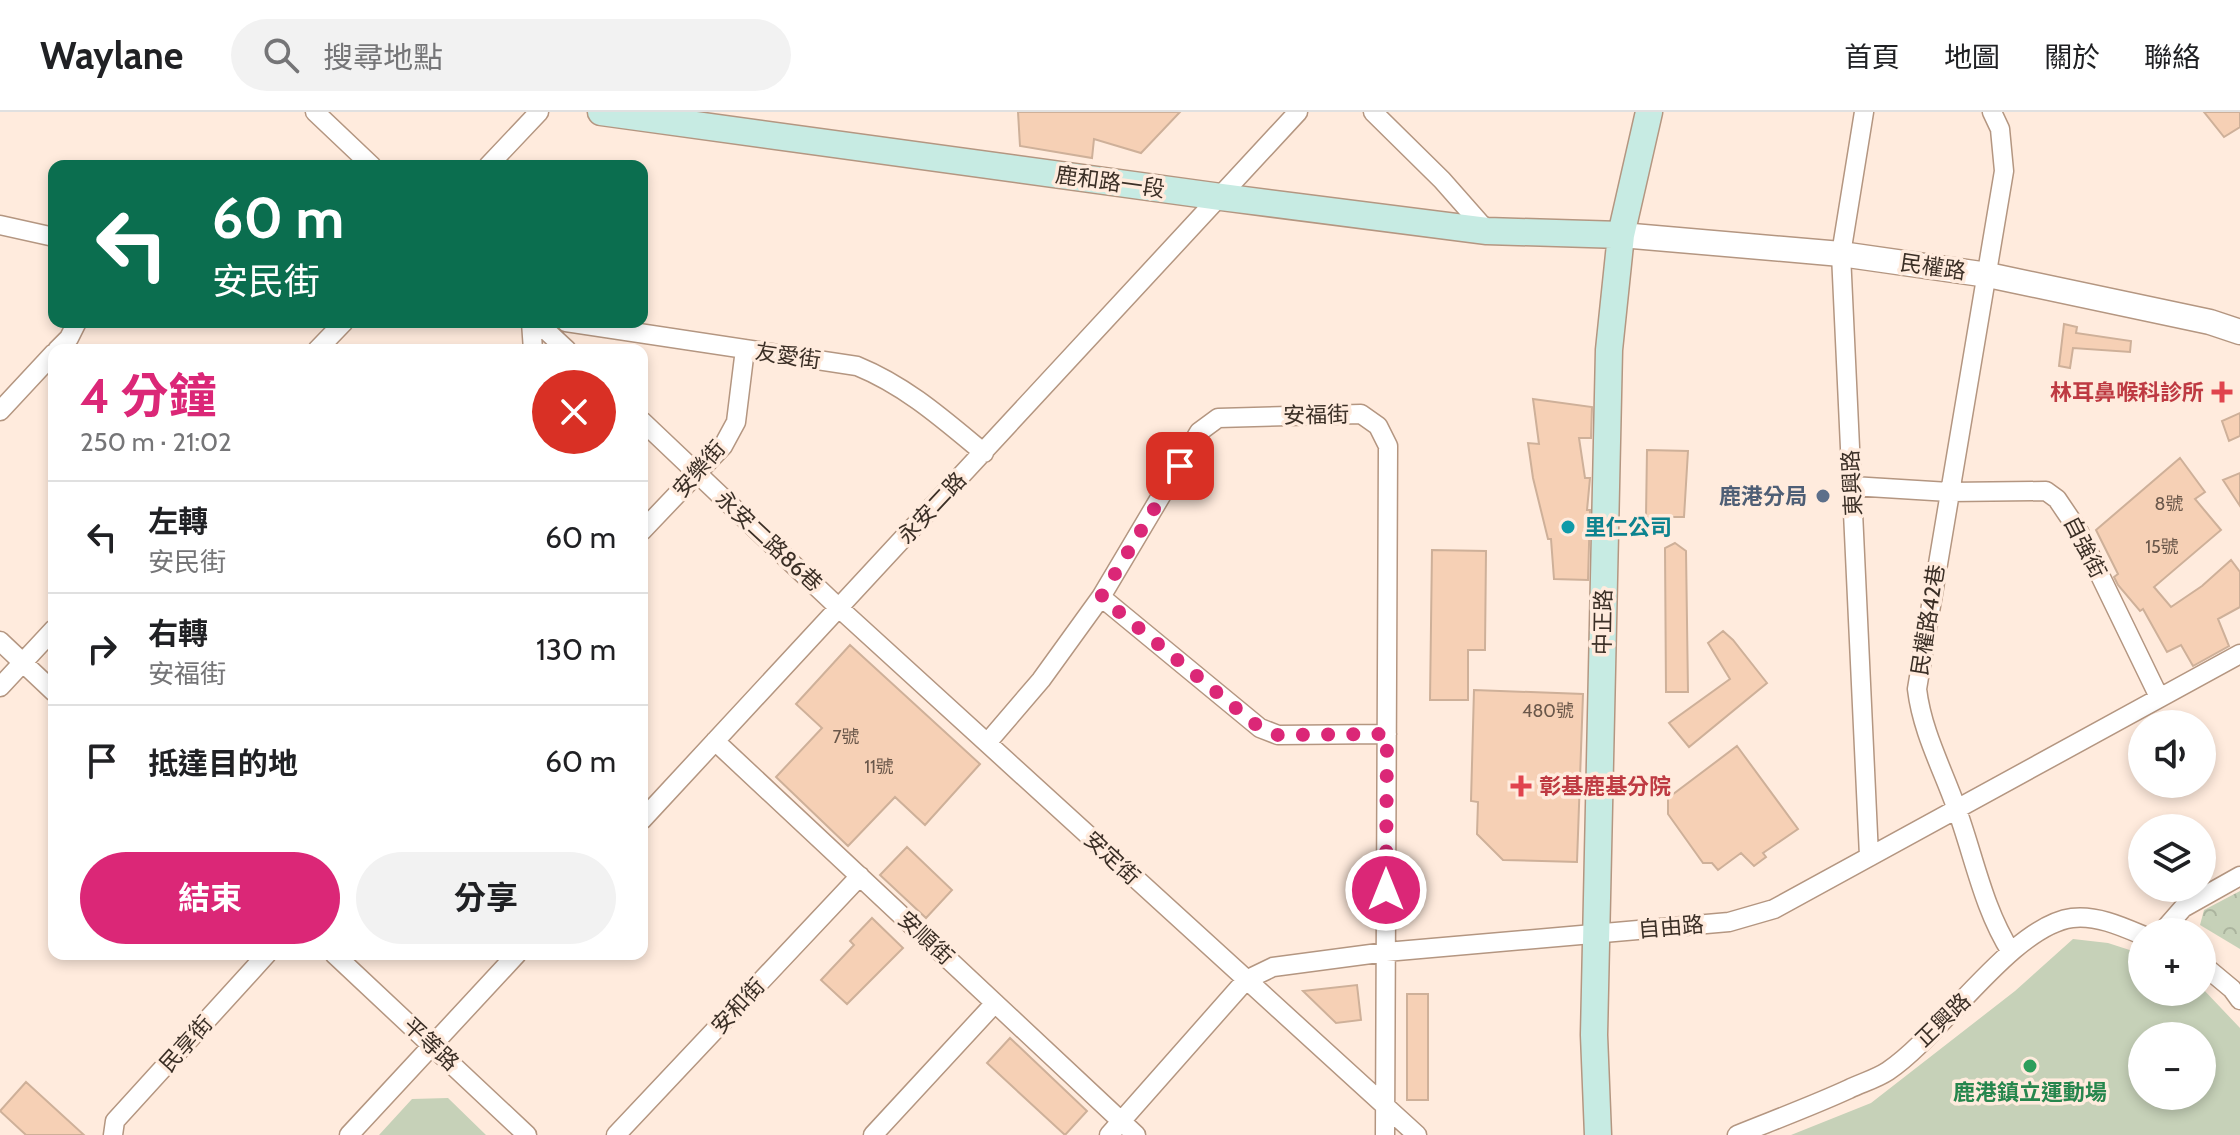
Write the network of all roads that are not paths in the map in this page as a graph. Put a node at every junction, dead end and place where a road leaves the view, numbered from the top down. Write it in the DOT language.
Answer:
graph roads {
  1 [pos="315,112"];
  2 [pos="539,112"];
  3 [pos="601,112"];
  4 [pos="1298,112"];
  5 [pos="1373,112"];
  6 [pos="1649,112"];
  7 [pos="1864,112"];
  8 [pos="1992,112"];
  9 [pos="366,160"];
  10 [pos="494,160"];
  11 [pos="1221,197"];
  12 [pos="0,225"];
  13 [pos="1487,231"];
  14 [pos="1621,235"];
  15 [pos="48,236"];
  16 [pos="1841,254"];
  17 [pos="1988,275"];
  18 [pos="338,328"];
  19 [pos="541,328"];
  20 [pos="606,328"];
  21 [pos="2240,332"];
  22 [pos="323,344"];
  23 [pos="560,344"];
  24 [pos="745,349"];
  25 [pos="48,360"];
  26 [pos="0,411"];
  27 [pos="648,427"];
  28 [pos="984,453"];
  29 [pos="698,474"];
  30 [pos="1852,486"];
  31 [pos="1949,492"];
  32 [pos="648,525"];
  33 [pos="1101,597"];
  34 [pos="839,608"];
  35 [pos="48,636"];
  36 [pos="0,641"];
  37 [pos="2240,654"];
  38 [pos="23,663"];
  39 [pos="48,686"];
  40 [pos="0,687"];
  41 [pos="2159,697"];
  42 [pos="1387,734"];
  43 [pos="715,741"];
  44 [pos="987,743"];
  45 [pos="1957,808"];
  46 [pos="648,814"];
  47 [pos="1869,856"];
  48 [pos="860,876"];
  49 [pos="2240,876"];
  50 [pos="2174,918"];
  51 [pos="2128,929"];
  52 [pos="1596,934"];
  53 [pos="1386,952"];
  54 [pos="2011,952"];
  55 [pos="262,960"];
  56 [pos="340,960"];
  57 [pos="511,960"];
  58 [pos="2216,976"];
  59 [pos="1246,980"];
  60 [pos="2240,1000"];
  61 [pos="995,1003"];
  62 [pos="432,1045"];
  63 [pos="1385,1108"];
  64 [pos="1115,1128"];
  65 [pos="113,1135"];
  66 [pos="349,1135"];
  67 [pos="527,1135"];
  68 [pos="616,1135"];
  69 [pos="873,1135"];
  70 [pos="1136,1135"];
  71 [pos="1385,1135"];
  72 [pos="1417,1135"];
  73 [pos="1598,1135"];
  74 [pos="1737,1135"];
  1 -- 9 [label="street"];
  2 -- 10 [label="street"];
  3 -- 11 [label="main road, 鹿和路一段"];
  4 -- 11 [label="street, 永安二路"];
  5 -- 13 [label="street"];
  6 -- 14 [label="main road, 中正路"];
  7 -- 16 [label="street, 東興路"];
  8 -- 17 [label="street, 民權路42巷"];
  11 -- 13 [label="main road, 鹿和路一段"];
  11 -- 28 [label="street, 永安二路"];
  12 -- 15 [label="street"];
  13 -- 14 [label="main road, 鹿和路一段"];
  14 -- 16 [label="street, 民權路"];
  14 -- 52 [label="main road, 中正路"];
  16 -- 17 [label="street, 民權路"];
  16 -- 30 [label="street, 東興路"];
  17 -- 21 [label="street, 民權路"];
  17 -- 31 [label="street, 民權路42巷"];
  18 -- 22 [label="street"];
  19 -- 23 [label="street"];
  20 -- 24 [label="street, 友愛街"];
  24 -- 28 [label="street, 友愛街"];
  24 -- 29 [label="street, 安樂街"];
  25 -- 26 [label="street"];
  27 -- 29 [label="street, 永安二路86巷"];
  28 -- 34 [label="street, 永安二路"];
  29 -- 32 [label="street, 安樂街"];
  29 -- 34 [label="street, 永安二路86巷"];
  30 -- 31 [label="street, 自強街"];
  30 -- 47 [label="street, 東興路"];
  31 -- 41 [label="street, 自強街"];
  31 -- 45 [label="street, 民權路42巷"];
  33 -- 42 [label="street"];
  33 -- 42 [label="street, 安福街"];
  33 -- 44 [label="street, 安福街"];
  34 -- 43 [label="street, 永安二路"];
  34 -- 44 [label="street, 安定街"];
  35 -- 38 [label="street"];
  36 -- 38 [label="street"];
  37 -- 41 [label="street, 自由路"];
  38 -- 39 [label="street"];
  38 -- 40 [label="street"];
  41 -- 45 [label="street, 自由路"];
  42 -- 53 [label="street, 安福街"];
  43 -- 46 [label="street, 永安二路"];
  43 -- 48 [label="street, 安順街"];
  44 -- 59 [label="street, 安定街"];
  45 -- 47 [label="street, 自由路"];
  45 -- 54 [label="street, 民權路42巷"];
  47 -- 52 [label="street, 自由路"];
  48 -- 61 [label="street, 安順街"];
  48 -- 68 [label="street, 安和街"];
  49 -- 50 [label="street"];
  51 -- 54 [label="street, 正興路"];
  52 -- 53 [label="street, 自由路"];
  52 -- 73 [label="main road, 中正路"];
  53 -- 59 [label="street, 自由路"];
  53 -- 63 [label="street, 安福街"];
  54 -- 74 [label="street, 正興路"];
  55 -- 65 [label="street, 民享街"];
  56 -- 62 [label="street, 平等路"];
  57 -- 62 [label="street"];
  58 -- 60 [label="street"];
  59 -- 63 [label="street, 安定街"];
  59 -- 64 [label="street, 自由路"];
  61 -- 64 [label="street, 安順街"];
  61 -- 69 [label="street"];
  62 -- 66 [label="street"];
  62 -- 67 [label="street, 平等路"];
  63 -- 71 [label="street, 安福街"];
  63 -- 72 [label="street, 安定街"];
  64 -- 70 [label="street, 安順街"];
}
